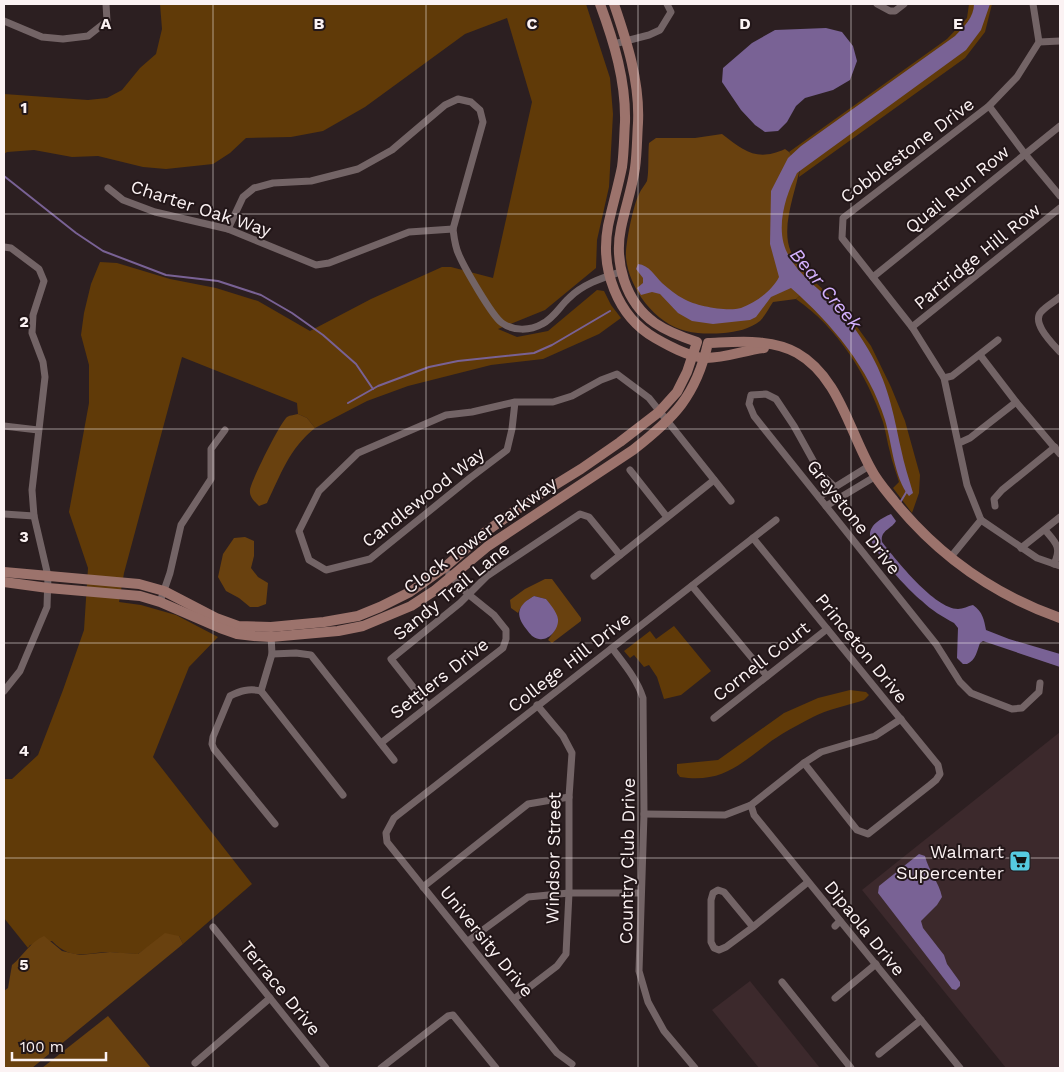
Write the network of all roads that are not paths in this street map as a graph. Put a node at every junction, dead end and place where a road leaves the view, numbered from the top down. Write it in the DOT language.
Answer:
graph roads {
  1 [pos="106,4"];
  2 [pos="600,4"];
  3 [pos="614,4"];
  4 [pos="667,4"];
  5 [pos="877,4"];
  6 [pos="904,4"];
  7 [pos="1033,4"];
  8 [pos="4,21"];
  9 [pos="627,40"];
  10 [pos="1060,41"];
  11 [pos="1039,42"];
  12 [pos="614,44"];
  13 [pos="989,106"];
  14 [pos="625,120"];
  15 [pos="638,120"];
  16 [pos="1060,126"];
  17 [pos="1025,154"];
  18 [pos="108,188"];
  19 [pos="1060,196"];
  20 [pos="1060,208"];
  21 [pos="453,229"];
  22 [pos="228,230"];
  23 [pos="4,247"];
  24 [pos="620,272"];
  25 [pos="609,276"];
  26 [pos="872,277"];
  27 [pos="1060,297"];
  28 [pos="912,327"];
  29 [pos="998,340"];
  30 [pos="696,342"];
  31 [pos="708,343"];
  32 [pos="780,346"];
  33 [pos="1060,352"];
  34 [pos="693,355"];
  35 [pos="980,355"];
  36 [pos="704,358"];
  37 [pos="944,378"];
  38 [pos="515,402"];
  39 [pos="1016,402"];
  40 [pos="659,412"];
  41 [pos="667,420"];
  42 [pos="4,426"];
  43 [pos="38,430"];
  44 [pos="225,430"];
  45 [pos="959,443"];
  46 [pos="1054,447"];
  47 [pos="1060,454"];
  48 [pos="869,466"];
  49 [pos="630,470"];
  50 [pos="876,476"];
  51 [pos="714,480"];
  52 [pos="835,487"];
  53 [pos="819,497"];
  54 [pos="731,501"];
  55 [pos="826,506"];
  56 [pos="995,506"];
  57 [pos="4,514"];
  58 [pos="34,516"];
  59 [pos="667,517"];
  60 [pos="1060,517"];
  61 [pos="776,520"];
  62 [pos="981,520"];
  63 [pos="1046,530"];
  64 [pos="753,538"];
  65 [pos="1021,548"];
  66 [pos="620,555"];
  67 [pos="950,558"];
  68 [pos="1057,565"];
  69 [pos="444,568"];
  70 [pos="4,572"];
  71 [pos="48,576"];
  72 [pos="452,576"];
  73 [pos="594,576"];
  74 [pos="4,582"];
  75 [pos="692,586"];
  76 [pos="48,588"];
  77 [pos="164,591"];
  78 [pos="468,594"];
  79 [pos="160,602"];
  80 [pos="1060,618"];
  81 [pos="827,629"];
  82 [pos="271,632"];
  83 [pos="612,648"];
  84 [pos="272,654"];
  85 [pos="767,676"];
  86 [pos="1040,683"];
  87 [pos="260,690"];
  88 [pos="4,691"];
  89 [pos="537,705"];
  90 [pos="428,706"];
  91 [pos="714,718"];
  92 [pos="901,719"];
  93 [pos="381,743"];
  94 [pos="394,760"];
  95 [pos="804,763"];
  96 [pos="343,794"];
  97 [pos="569,797"];
  98 [pos="751,805"];
  99 [pos="644,814"];
  100 [pos="275,824"];
  101 [pos="386,833"];
  102 [pos="808,882"];
  103 [pos="423,887"];
  104 [pos="569,893"];
  105 [pos="640,893"];
  106 [pos="213,926"];
  107 [pos="752,927"];
  108 [pos="468,941"];
  109 [pos="876,964"];
  110 [pos="782,982"];
  111 [pos="270,998"];
  112 [pos="835,998"];
  113 [pos="514,999"];
  114 [pos="921,1020"];
  115 [pos="878,1054"];
  116 [pos="195,1063"];
  117 [pos="572,1064"];
  118 [pos="326,1068"];
  119 [pos="381,1068"];
  120 [pos="496,1068"];
  121 [pos="695,1068"];
  122 [pos="851,1068"];
  123 [pos="960,1068"];
  1 -- 8 [label="street"];
  2 -- 12 [label="street"];
  3 -- 9 [label="street"];
  4 -- 9 [label="street"];
  5 -- 6 [label="street"];
  7 -- 11 [label="street"];
  9 -- 12 [label="street"];
  9 -- 15 [label="street"];
  10 -- 11 [label="street"];
  11 -- 13 [label="street, Cobblestone Drive"];
  12 -- 14 [label="street"];
  13 -- 17 [label="street"];
  13 -- 26 [label="street, Cobblestone Drive"];
  14 -- 15 [label="street"];
  14 -- 25 [label="street"];
  15 -- 24 [label="street"];
  16 -- 17 [label="street, Quail Run Row"];
  17 -- 19 [label="street"];
  17 -- 26 [label="street, Quail Run Row"];
  18 -- 22 [label="street, Charter Oak Way"];
  20 -- 28 [label="street, Partridge Hill Row"];
  21 -- 22 [label="street, Charter Oak Way"];
  21 -- 22 [label="street"];
  21 -- 25 [label="street"];
  23 -- 43 [label="street"];
  24 -- 25 [label="street"];
  24 -- 30 [label="street"];
  25 -- 34 [label="street"];
  26 -- 28 [label="street, Cobblestone Drive"];
  27 -- 33 [label="street"];
  28 -- 37 [label="street, Cobblestone Drive"];
  29 -- 35 [label="street"];
  30 -- 31 [label="street"];
  30 -- 34 [label="street, Clock Tower Parkway"];
  31 -- 32 [label="street"];
  31 -- 36 [label="street, Clock Tower Parkway"];
  32 -- 36 [label="street"];
  32 -- 48 [label="street"];
  34 -- 36 [label="street"];
  34 -- 40 [label="street, Clock Tower Parkway"];
  35 -- 37 [label="street"];
  35 -- 39 [label="street"];
  36 -- 41 [label="street, Clock Tower Parkway"];
  37 -- 45 [label="street, Cobblestone Drive"];
  38 -- 38 [label="street, Candlewood Way"];
  38 -- 40 [label="street"];
  39 -- 45 [label="street"];
  39 -- 46 [label="street"];
  40 -- 41 [label="street"];
  40 -- 69 [label="street, Clock Tower Parkway"];
  41 -- 51 [label="street"];
  41 -- 72 [label="street, Clock Tower Parkway"];
  42 -- 43 [label="street"];
  43 -- 58 [label="street"];
  44 -- 77 [label="street"];
  45 -- 62 [label="street, Cobblestone Drive"];
  46 -- 47 [label="street"];
  46 -- 56 [label="street"];
  48 -- 50 [label="street"];
  48 -- 52 [label="street"];
  49 -- 59 [label="street"];
  50 -- 55 [label="street"];
  50 -- 67 [label="street"];
  51 -- 54 [label="street"];
  51 -- 59 [label="street"];
  52 -- 53 [label="street"];
  52 -- 53 [label="street, Greystone Drive"];
  53 -- 55 [label="street, Greystone Drive"];
  55 -- 86 [label="street, Greystone Drive"];
  57 -- 58 [label="street"];
  58 -- 71 [label="street"];
  59 -- 66 [label="street"];
  60 -- 63 [label="street"];
  61 -- 64 [label="street, College Hill Drive"];
  62 -- 65 [label="street"];
  62 -- 67 [label="street"];
  63 -- 65 [label="street"];
  63 -- 68 [label="street"];
  64 -- 75 [label="street, College Hill Drive"];
  64 -- 81 [label="street, Princeton Drive"];
  65 -- 68 [label="street"];
  66 -- 73 [label="street"];
  66 -- 78 [label="street, Sandy Trail Lane"];
  67 -- 80 [label="street"];
  69 -- 72 [label="street, Settlers Drive"];
  69 -- 82 [label="street, Clock Tower Parkway"];
  70 -- 71 [label="street, Clock Tower Parkway"];
  71 -- 76 [label="street"];
  71 -- 77 [label="street, Clock Tower Parkway"];
  72 -- 78 [label="street, Settlers Drive"];
  72 -- 82 [label="street, Clock Tower Parkway"];
  74 -- 76 [label="street, Clock Tower Parkway"];
  75 -- 83 [label="street, College Hill Drive"];
  75 -- 85 [label="street"];
  76 -- 79 [label="street, Clock Tower Parkway"];
  76 -- 88 [label="street"];
  77 -- 79 [label="street"];
  77 -- 82 [label="street, Clock Tower Parkway"];
  78 -- 90 [label="street, Sandy Trail Lane"];
  78 -- 90 [label="street, Settlers Drive"];
  79 -- 82 [label="street, Clock Tower Parkway"];
  81 -- 85 [label="street, Cornell Court"];
  81 -- 92 [label="street, Princeton Drive"];
  82 -- 84 [label="street"];
  83 -- 89 [label="street, College Hill Drive"];
  83 -- 99 [label="street, Country Club Drive"];
  84 -- 87 [label="street"];
  84 -- 93 [label="street"];
  85 -- 91 [label="street, Cornell Court"];
  87 -- 96 [label="street"];
  87 -- 100 [label="street"];
  89 -- 97 [label="street, Windsor Street"];
  89 -- 101 [label="street, College Hill Drive"];
  90 -- 93 [label="street, Settlers Drive"];
  92 -- 95 [label="street"];
  92 -- 95 [label="street, Princeton Drive"];
  93 -- 94 [label="street"];
  95 -- 98 [label="street"];
  97 -- 103 [label="street"];
  97 -- 104 [label="street, Windsor Street"];
  98 -- 99 [label="street"];
  98 -- 102 [label="street, Dipaola Drive"];
  99 -- 105 [label="street, Country Club Drive"];
  101 -- 103 [label="street, University Drive"];
  102 -- 107 [label="street"];
  102 -- 109 [label="street, Dipaola Drive"];
  103 -- 108 [label="street, University Drive"];
  104 -- 105 [label="street"];
  104 -- 108 [label="street"];
  104 -- 113 [label="street, Windsor Street"];
  105 -- 121 [label="street, Country Club Drive"];
  106 -- 111 [label="street, Terrace Drive"];
  107 -- 107 [label="street"];
  108 -- 113 [label="street, University Drive"];
  109 -- 112 [label="street"];
  109 -- 114 [label="street, Dipaola Drive"];
  110 -- 122 [label="street"];
  111 -- 116 [label="street"];
  111 -- 118 [label="street, Terrace Drive"];
  113 -- 117 [label="street, University Drive"];
  114 -- 115 [label="street"];
  114 -- 123 [label="street, Dipaola Drive"];
  119 -- 120 [label="street"];
}
